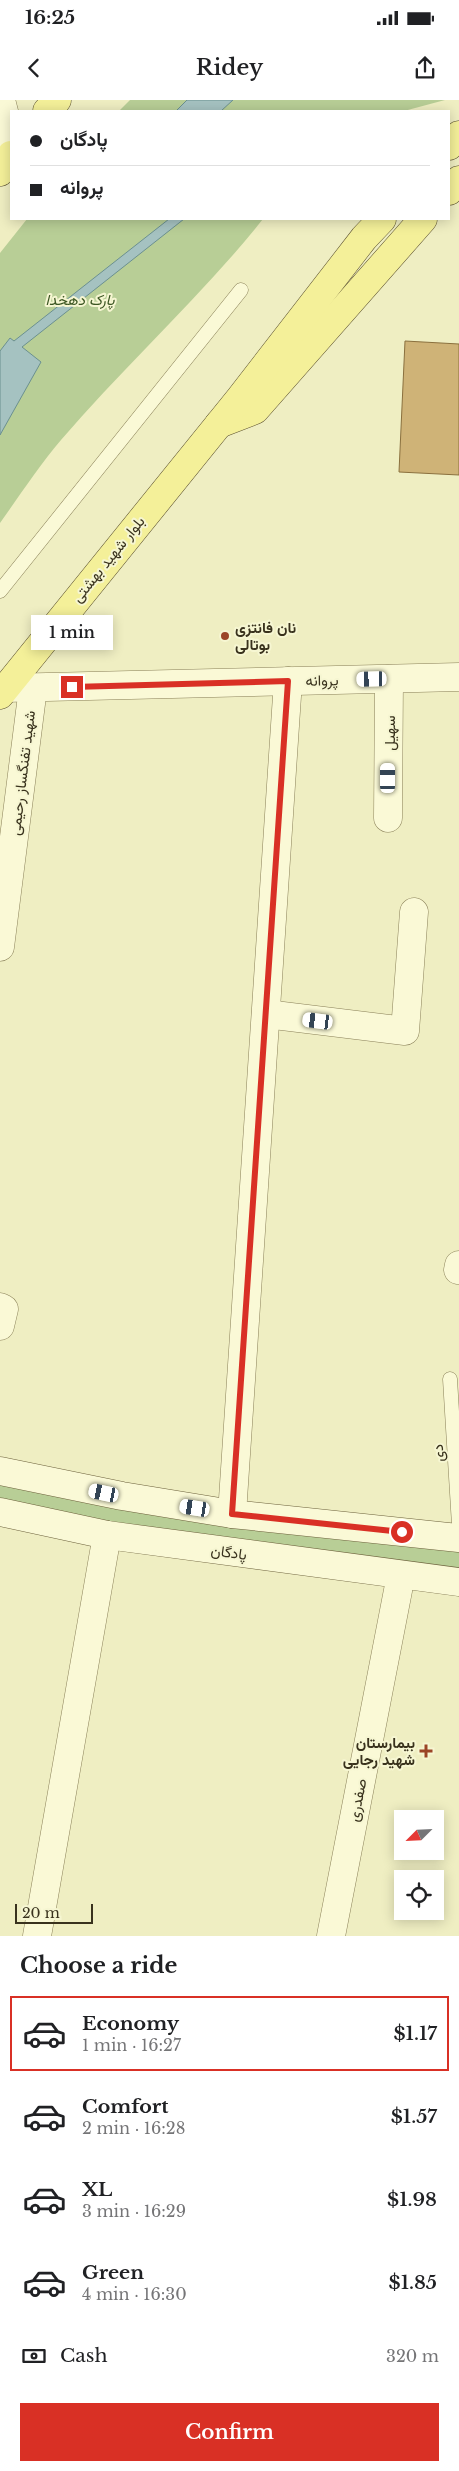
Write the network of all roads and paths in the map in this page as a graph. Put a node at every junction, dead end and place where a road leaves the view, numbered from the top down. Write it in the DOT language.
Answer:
graph roads {
  1 [pos="1,100"];
  2 [pos="57,100"];
  3 [pos="48,110"];
  4 [pos="459,134"];
  5 [pos="10,135"];
  6 [pos="450,145"];
  7 [pos="10,157"];
  8 [pos="0,172"];
  9 [pos="459,180"];
  10 [pos="450,190"];
  11 [pos="381,220"];
  12 [pos="422,220"];
  13 [pos="241,290"];
  14 [pos="218,424"];
  15 [pos="0,591"];
  16 [pos="459,677"];
  17 [pos="389,678"];
  18 [pos="288,681"];
  19 [pos="33,688"];
  20 [pos="2,691"];
  21 [pos="388,818"];
  22 [pos="414,912"];
  23 [pos="0,946"];
  24 [pos="266,1014"];
  25 [pos="459,1265"];
  26 [pos="458,1270"];
  27 [pos="0,1307"];
  28 [pos="0,1326"];
  29 [pos="450,1379"];
  30 [pos="0,1471"];
  31 [pos="0,1512"];
  32 [pos="232,1514"];
  33 [pos="459,1525"];
  34 [pos="107,1535"];
  35 [pos="459,1538"];
  36 [pos="401,1575"];
  37 [pos="459,1582"];
  38 [pos="37,1936"];
  39 [pos="331,1936"];
  1 -- 5 [label="street"];
  2 -- 3 [label="main road"];
  4 -- 6 [label="main road"];
  7 -- 8 [label="main road"];
  9 -- 10 [label="main road"];
  11 -- 14 [label="main road, بلوار شهید بهشتی"];
  12 -- 14 [label="main road"];
  13 -- 15 [label="lane"];
  14 -- 20 [label="main road, بلوار شهید بهشتی"];
  16 -- 17 [label="street, پروانه"];
  17 -- 18 [label="street, پروانه"];
  17 -- 21 [label="street, سهیل"];
  18 -- 19 [label="street, پروانه"];
  18 -- 24 [label="street"];
  19 -- 20 [label="street, پروانه"];
  19 -- 23 [label="street, شهید تفنگساز رحیمی"];
  22 -- 24 [label="street"];
  24 -- 32 [label="street"];
  25 -- 26 [label="street"];
  27 -- 28 [label="street"];
  29 -- 33 [label="lane, دی"];
  30 -- 32 [label="street"];
  31 -- 34 [label="street, پادگان"];
  32 -- 35 [label="street"];
  34 -- 36 [label="street, پادگان"];
  34 -- 38 [label="street"];
  36 -- 37 [label="street, پادگان"];
  36 -- 39 [label="street, صفدری"];
}
